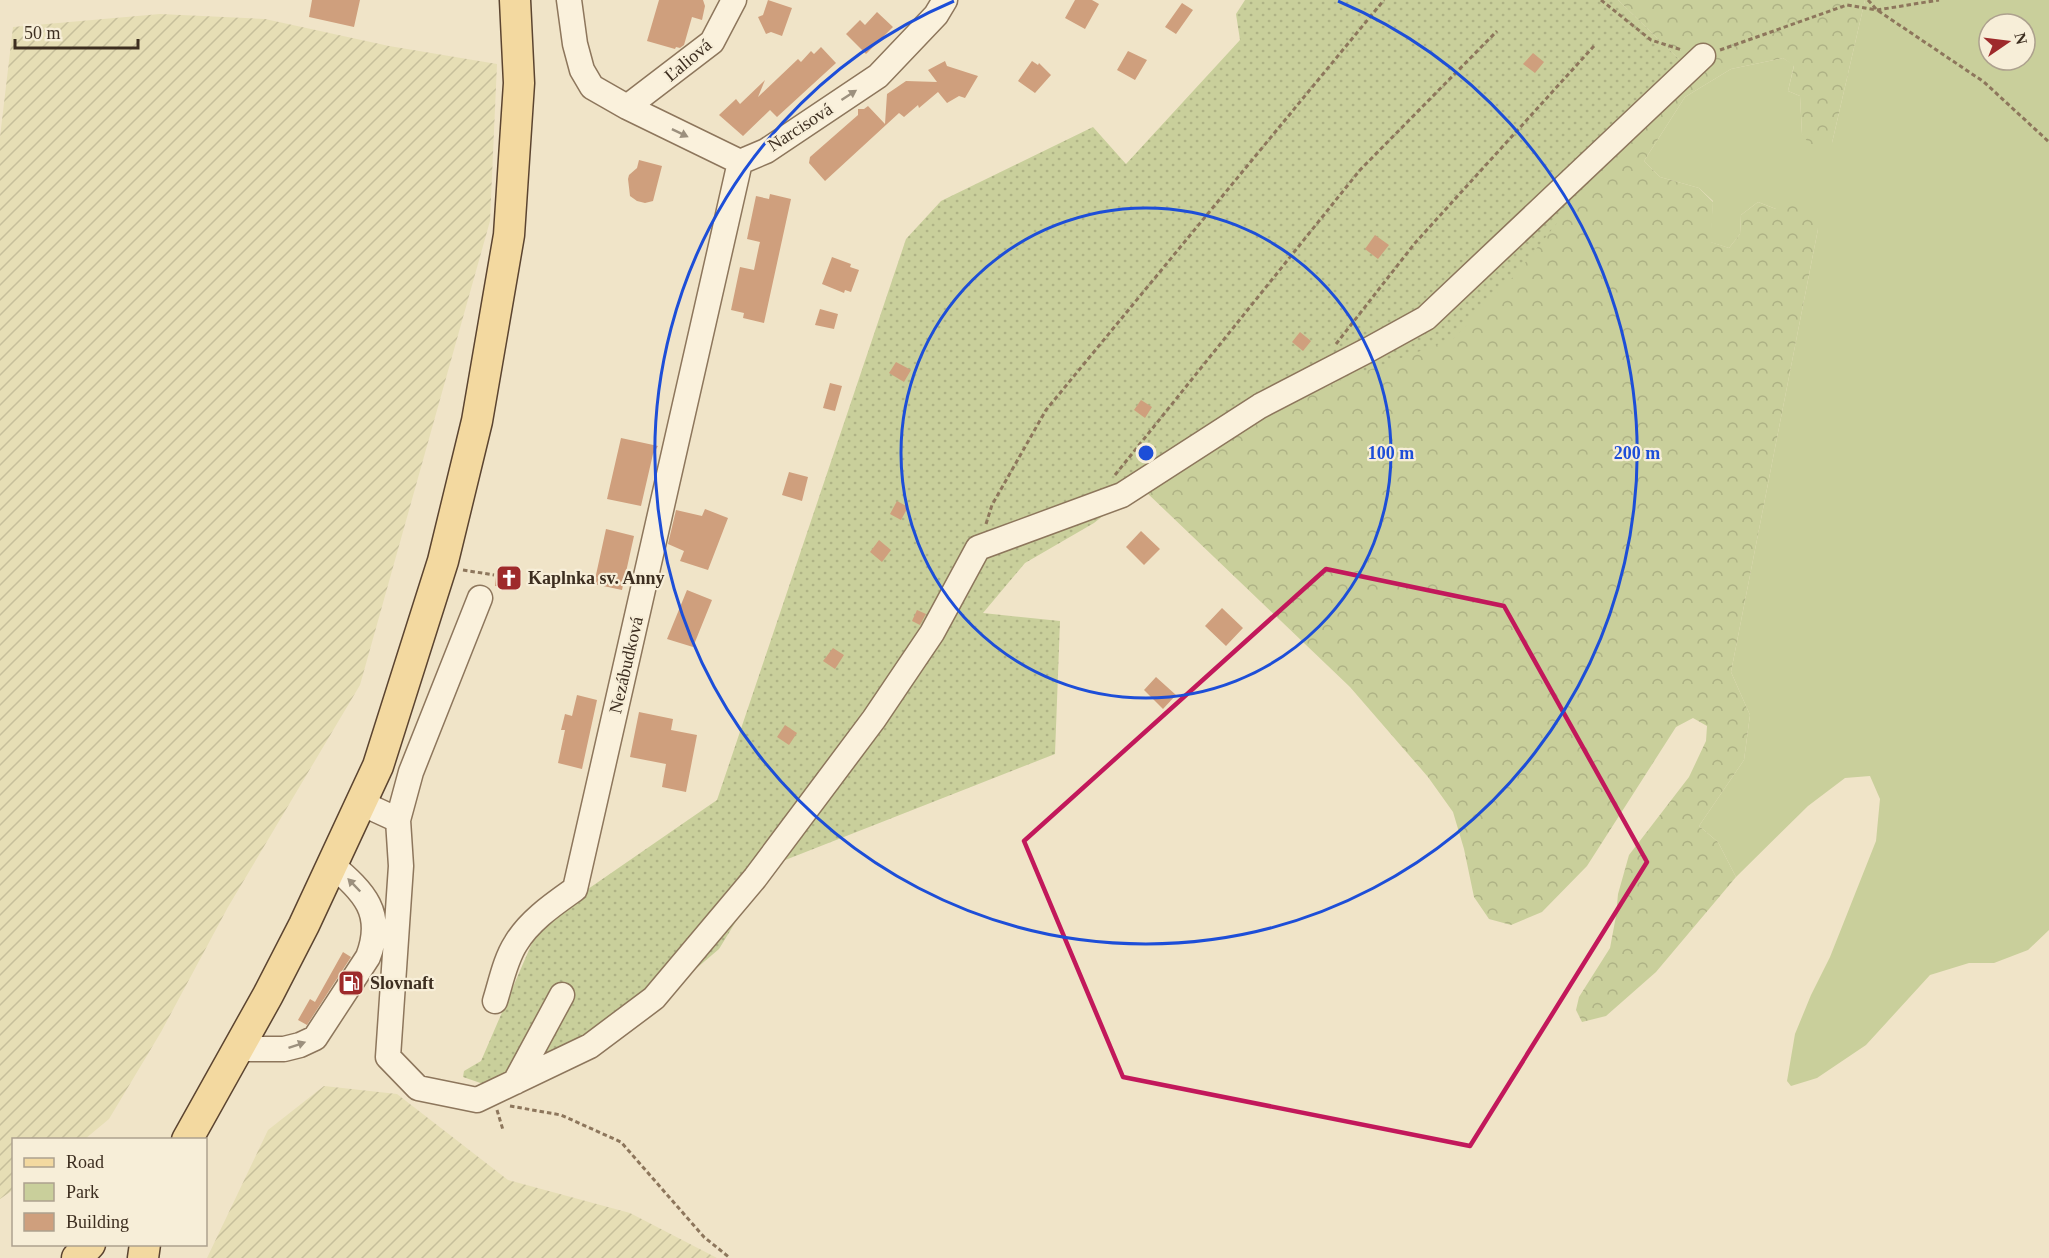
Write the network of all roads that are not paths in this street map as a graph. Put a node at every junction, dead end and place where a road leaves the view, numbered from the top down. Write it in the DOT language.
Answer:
graph roads {
  1 [pos="515,0"];
  2 [pos="568,0"];
  3 [pos="734,0"];
  4 [pos="945,0"];
  5 [pos="1703,56"];
  6 [pos="627,107"];
  7 [pos="740,162"];
  8 [pos="480,598"];
  9 [pos="378,766"];
  10 [pos="406,787"];
  11 [pos="361,803"];
  12 [pos="398,820"];
  13 [pos="332,866"];
  14 [pos="562,995"];
  15 [pos="495,1001"];
  16 [pos="240,1049"];
  17 [pos="515,1082"];
  18 [pos="188,1138"];
  19 [pos="89,1246"];
  20 [pos="76,1258"];
  1 -- 9 [label="main road"];
  2 -- 6 [label="street"];
  3 -- 6 [label="street, Ľaliová"];
  7 -- 4 [label="street, Narcisová, one-way"];
  5 -- 17 [label="street"];
  6 -- 7 [label="street, one-way"];
  7 -- 15 [label="street, Nezábudková"];
  8 -- 10 [label="street"];
  9 -- 10 [label="street"];
  9 -- 11 [label="main road"];
  10 -- 12 [label="street"];
  11 -- 12 [label="street"];
  11 -- 13 [label="main road"];
  12 -- 17 [label="street"];
  13 -- 16 [label="main road"];
  16 -- 13 [label="street, one-way"];
  14 -- 17 [label="street"];
  16 -- 18 [label="main road"];
  19 -- 20 [label="main road"];
}
